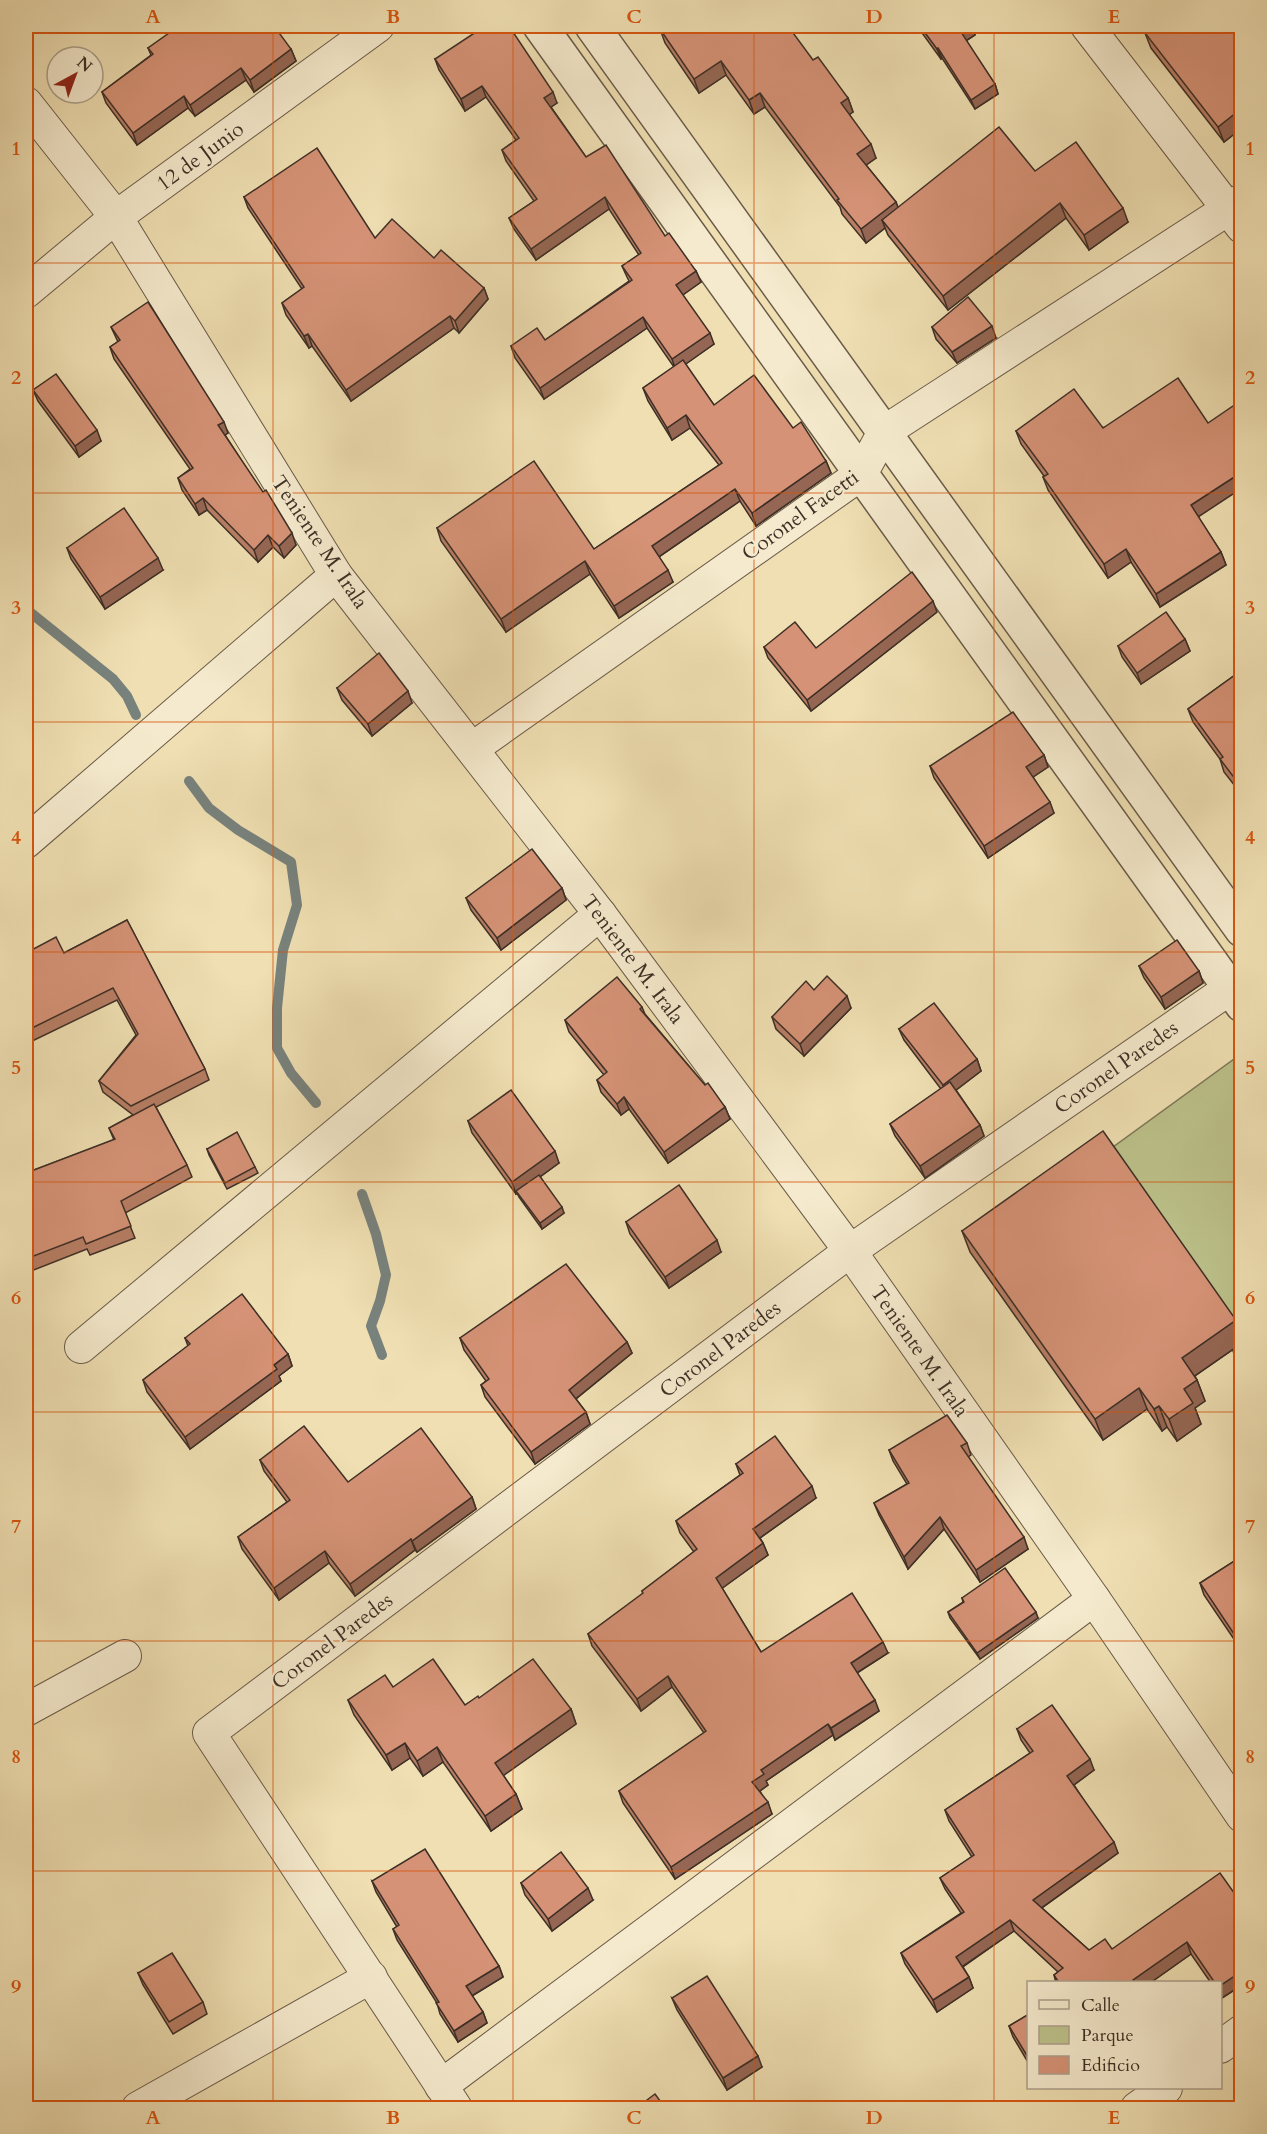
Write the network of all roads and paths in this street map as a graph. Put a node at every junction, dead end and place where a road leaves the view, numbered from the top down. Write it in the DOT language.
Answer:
graph roads {
  1 [pos="378,26"];
  2 [pos="540,26"];
  3 [pos="592,26"];
  4 [pos="1087,26"];
  5 [pos="26,103"];
  6 [pos="1237,212"];
  7 [pos="116,217"];
  8 [pos="26,292"];
  9 [pos="884,432"];
  10 [pos="861,474"];
  11 [pos="336,575"];
  12 [pos="473,748"];
  13 [pos="26,842"];
  14 [pos="600,914"];
  15 [pos="1242,930"];
  16 [pos="1237,991"];
  17 [pos="850,1251"];
  18 [pos="81,1347"];
  19 [pos="1094,1599"];
  20 [pos="125,1656"];
  21 [pos="26,1710"];
  22 [pos="1242,1816"];
  23 [pos="370,1977"];
  24 [pos="1242,2031"];
  25 [pos="1222,2046"];
  26 [pos="1165,2089"];
  27 [pos="449,2097"];
  28 [pos="138,2109"];
  29 [pos="1137,2109"];
  1 -- 7 [label="street, 12 de Junio"];
  2 -- 10 [label="street"];
  3 -- 9 [label="street"];
  4 -- 6 [label="street"];
  5 -- 7 [label="street, Teniente M. Irala"];
  6 -- 9 [label="street, Coronel Facetti"];
  7 -- 8 [label="street, 12 de Junio"];
  7 -- 11 [label="street, Teniente M. Irala"];
  9 -- 10 [label="street, Coronel Facetti"];
  9 -- 15 [label="street"];
  10 -- 12 [label="street, Coronel Facetti"];
  10 -- 16 [label="street"];
  11 -- 12 [label="street, Teniente M. Irala"];
  11 -- 13 [label="street"];
  12 -- 14 [label="street, Teniente M. Irala"];
  14 -- 17 [label="street, Teniente M. Irala"];
  14 -- 18 [label="street"];
  16 -- 17 [label="street, Coronel Paredes"];
  17 -- 19 [label="street, Teniente M. Irala"];
  17 -- 23 [label="street, Coronel Paredes"];
  19 -- 22 [label="street, Teniente M. Irala"];
  19 -- 27 [label="street"];
  20 -- 21 [label="street"];
  23 -- 27 [label="street"];
  23 -- 28 [label="street"];
  24 -- 25 [label="street"];
  26 -- 29 [label="street"];
}
